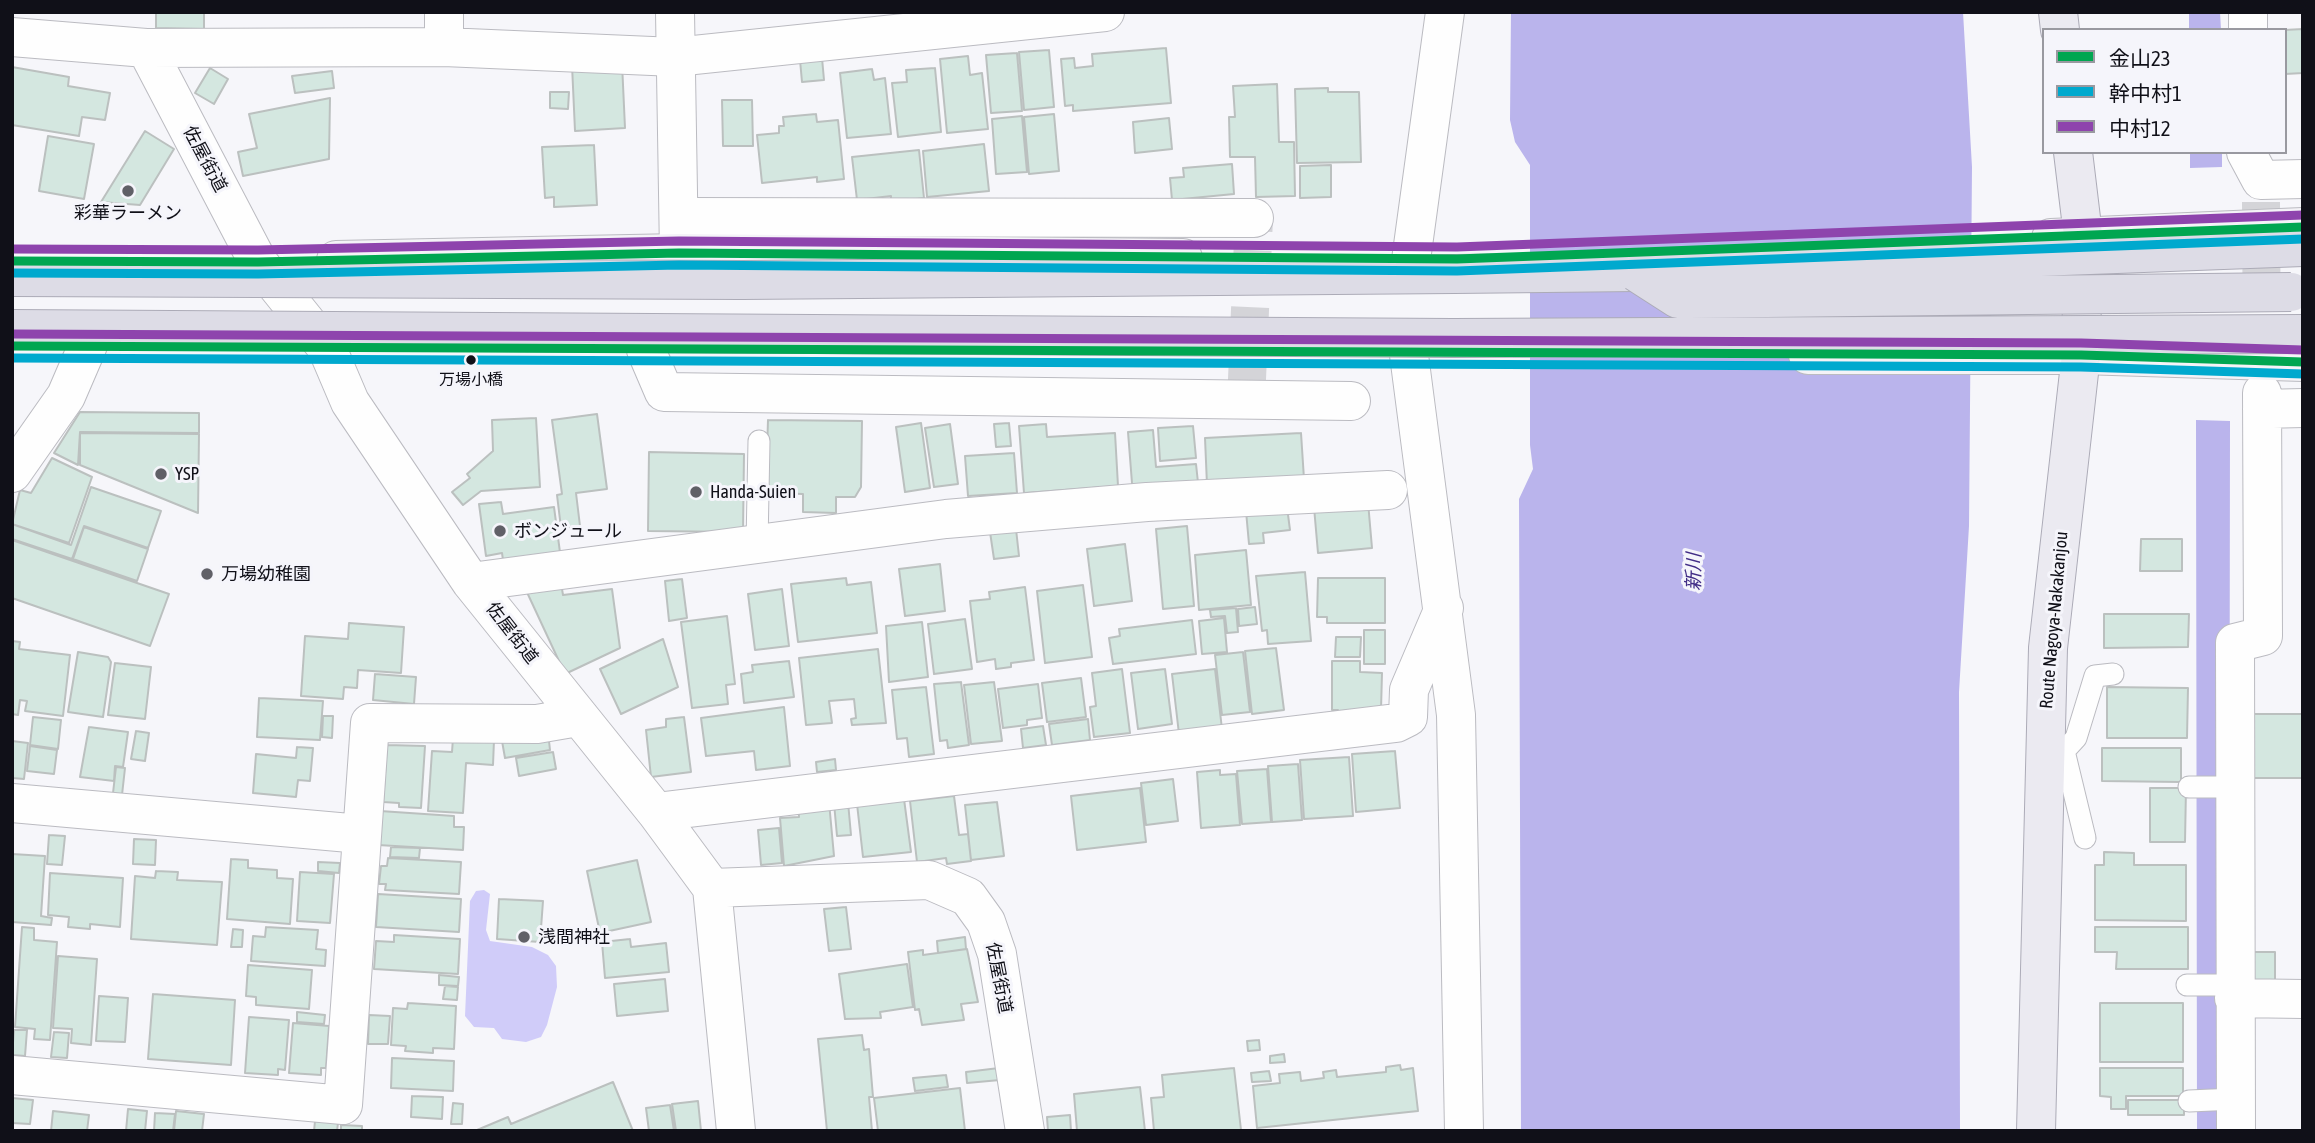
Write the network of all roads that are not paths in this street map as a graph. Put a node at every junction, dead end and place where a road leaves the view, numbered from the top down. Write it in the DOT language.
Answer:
graph roads {
  1 [pos="675,12"];
  2 [pos="1105,12"];
  3 [pos="1445,12"];
  4 [pos="444,30"];
  5 [pos="12,37"];
  6 [pos="146,48"];
  7 [pos="675,57"];
  8 [pos="2073,154"];
  9 [pos="2256,178"];
  10 [pos="2303,179"];
  11 [pos="1254,218"];
  12 [pos="2303,227"];
  13 [pos="679,235"];
  14 [pos="2083,235"];
  15 [pos="2303,247"];
  16 [pos="1411,260"];
  17 [pos="12,261"];
  18 [pos="258,262"];
  19 [pos="1636,272"];
  20 [pos="12,277"];
  21 [pos="2303,292"];
  22 [pos="12,329"];
  23 [pos="2303,334"];
  24 [pos="88,345"];
  25 [pos="12,346"];
  26 [pos="327,348"];
  27 [pos="646,350"];
  28 [pos="1409,355"];
  29 [pos="2081,355"];
  30 [pos="2303,362"];
  31 [pos="1351,401"];
  32 [pos="2303,408"];
  33 [pos="759,442"];
  34 [pos="12,473"];
  35 [pos="1388,490"];
  36 [pos="757,544"];
  37 [pos="471,582"];
  38 [pos="1444,608"];
  39 [pos="2113,674"];
  40 [pos="578,716"];
  41 [pos="2054,750"];
  42 [pos="2189,787"];
  43 [pos="2232,787"];
  44 [pos="12,803"];
  45 [pos="656,812"];
  46 [pos="361,834"];
  47 [pos="2085,838"];
  48 [pos="712,888"];
  49 [pos="2188,985"];
  50 [pos="2233,989"];
  51 [pos="2303,999"];
  52 [pos="12,1075"];
  53 [pos="2189,1101"];
  54 [pos="2234,1109"];
  55 [pos="736,1131"];
  56 [pos="1025,1131"];
  57 [pos="1464,1131"];
  58 [pos="2036,1131"];
  1 -- 7 [label="street"];
  2 -- 7 [label="street"];
  3 -- 16 [label="street"];
  4 -- 6 [label="street"];
  4 -- 7 [label="street"];
  5 -- 6 [label="street"];
  6 -- 18 [label="street, 佐屋街道"];
  7 -- 13 [label="street"];
  8 -- 14 [label="main road, Route Nagoya-Nakakanjou"];
  9 -- 10 [label="street"];
  11 -- 13 [label="street"];
  12 -- 14 [label="main road"];
  13 -- 16 [label="main road"];
  13 -- 18 [label="main road"];
  14 -- 16 [label="main road"];
  14 -- 29 [label="main road, Route Nagoya-Nakakanjou"];
  15 -- 19 [label="highway, bridge"];
  17 -- 18 [label="main road"];
  18 -- 26 [label="street, 佐屋街道"];
  19 -- 20 [label="highway, bridge"];
  19 -- 21 [label="highway, bridge"];
  22 -- 23 [label="highway, bridge"];
  24 -- 25 [label="main road"];
  24 -- 26 [label="main road"];
  24 -- 34 [label="street"];
  26 -- 27 [label="main road"];
  26 -- 37 [label="street, 佐屋街道"];
  27 -- 28 [label="main road"];
  27 -- 31 [label="street"];
  28 -- 29 [label="main road"];
  28 -- 38 [label="street"];
  29 -- 30 [label="main road"];
  29 -- 41 [label="main road, Route Nagoya-Nakakanjou"];
  32 -- 43 [label="street"];
  33 -- 36 [label="lane"];
  35 -- 36 [label="street"];
  36 -- 37 [label="street"];
  37 -- 40 [label="street, 佐屋街道"];
  38 -- 45 [label="street"];
  38 -- 57 [label="street"];
  39 -- 41 [label="lane"];
  40 -- 45 [label="street, 佐屋街道"];
  40 -- 46 [label="street"];
  41 -- 47 [label="lane"];
  41 -- 58 [label="main road, Route Nagoya-Nakakanjou"];
  42 -- 43 [label="lane"];
  43 -- 50 [label="street"];
  44 -- 46 [label="street"];
  45 -- 48 [label="street, 佐屋街道"];
  46 -- 52 [label="street"];
  48 -- 55 [label="street"];
  48 -- 56 [label="street, 佐屋街道"];
  49 -- 50 [label="lane"];
  50 -- 51 [label="street"];
  50 -- 54 [label="street"];
  53 -- 54 [label="lane"];
}
